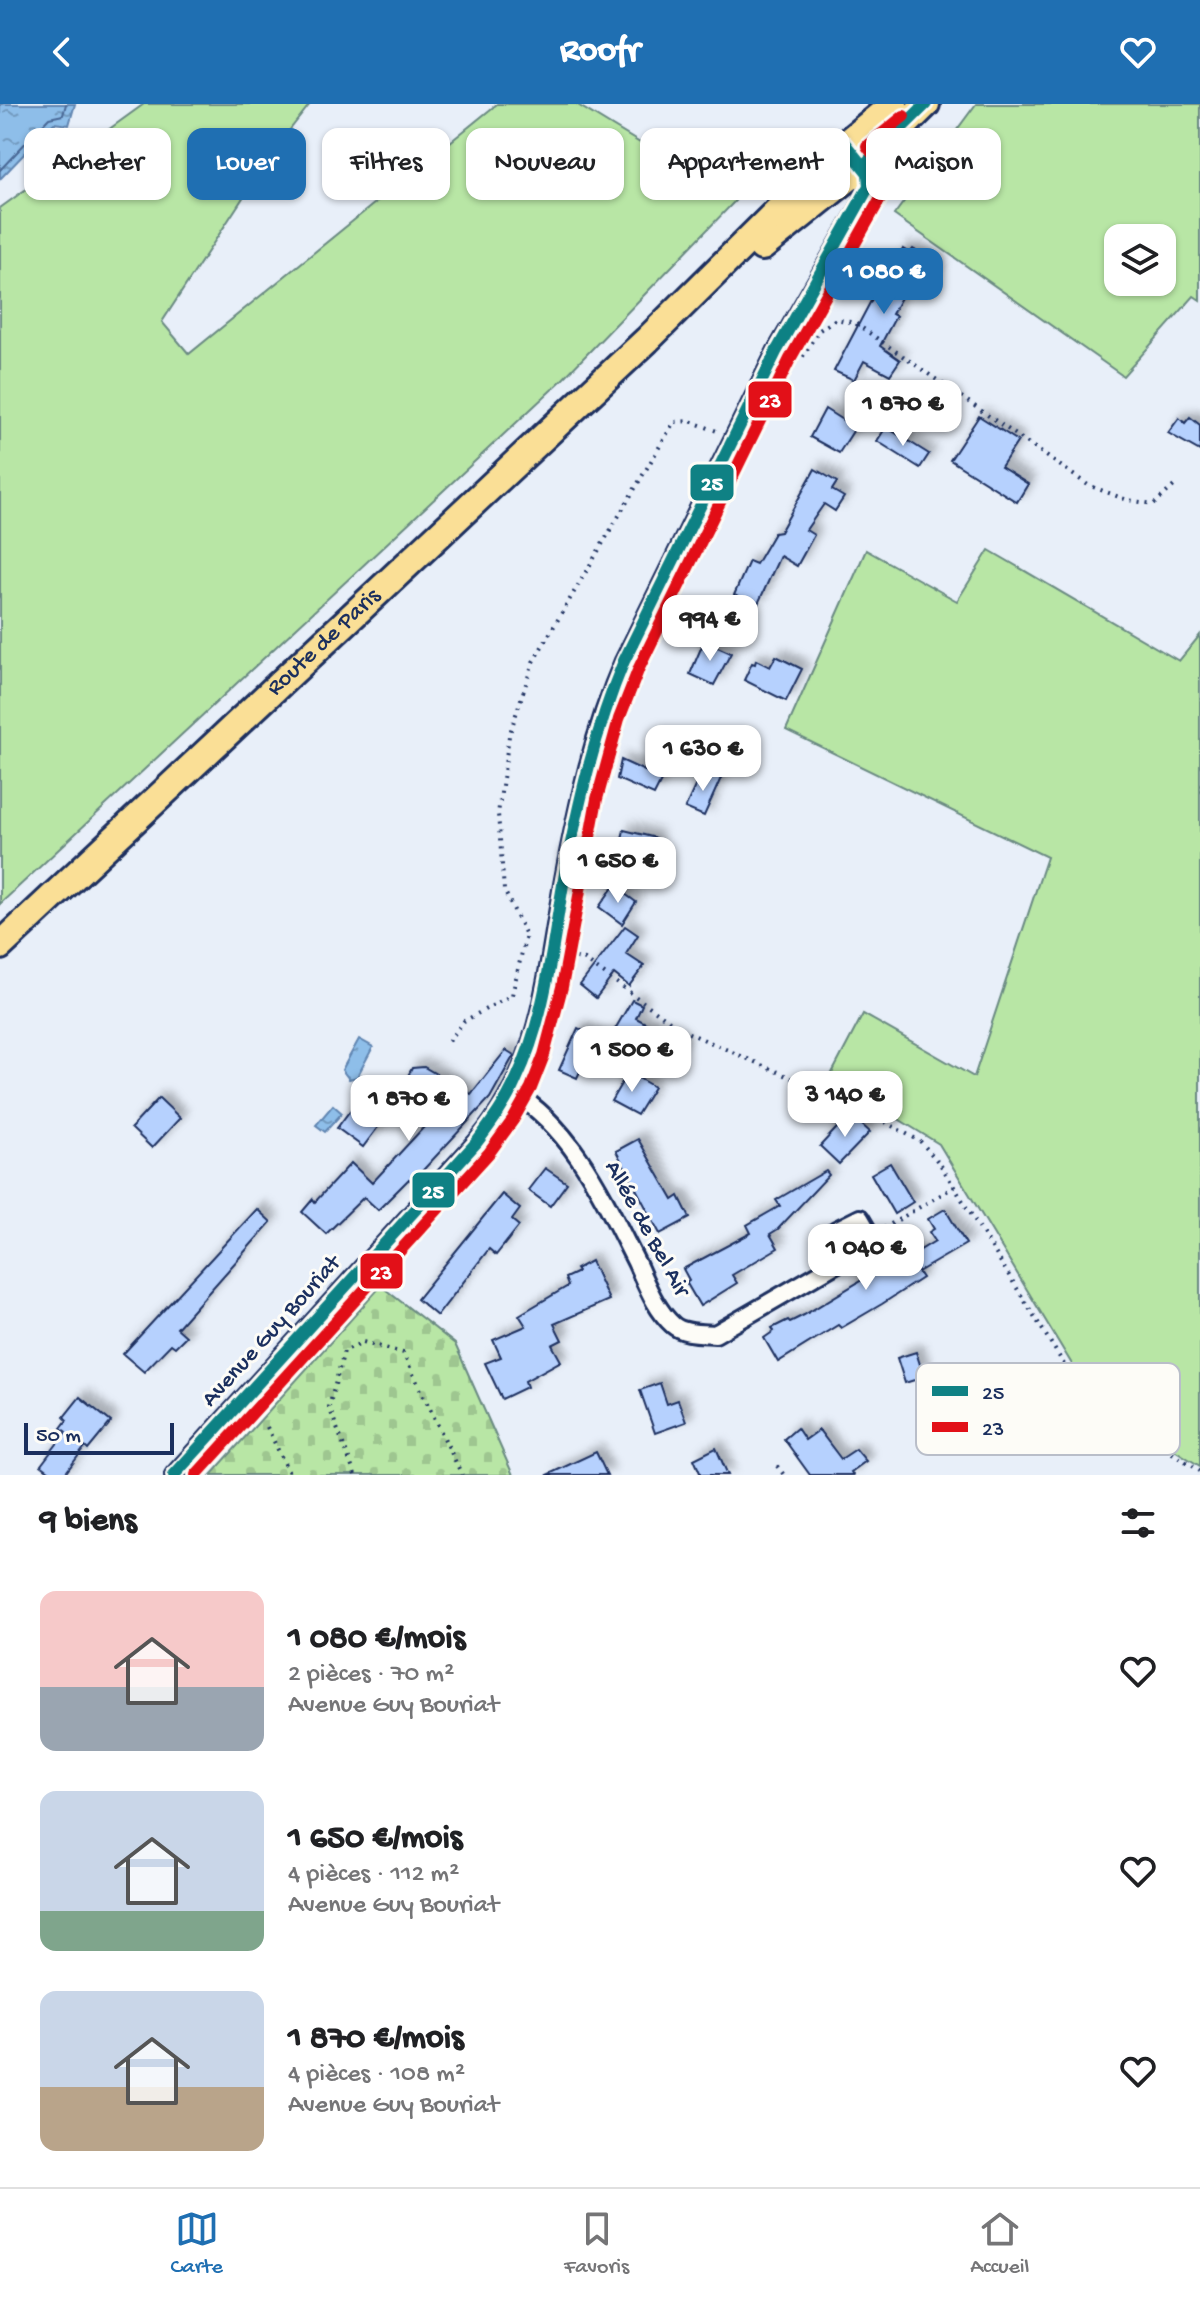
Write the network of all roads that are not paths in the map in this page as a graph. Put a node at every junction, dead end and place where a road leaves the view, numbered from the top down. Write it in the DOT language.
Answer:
graph roads {
  1 [pos="894,104"];
  2 [pos="926,104"];
  3 [pos="850,140"];
  4 [pos="850,150"];
  5 [pos="863,166"];
  6 [pos="788,200"];
  7 [pos="647,340"];
  8 [pos="0,946"];
  9 [pos="511,1091"];
  10 [pos="841,1261"];
  11 [pos="174,1475"];
  1 -- 3 [label="main road, Route de Paris"];
  2 -- 5 [label="main road, Route de Paris"];
  4 -- 5 [label="street"];
  5 -- 7 [label="main road, Route de Paris"];
  5 -- 9 [label="street, Avenue Guy Bouriat"];
  6 -- 7 [label="main road, Route de Paris"];
  7 -- 8 [label="main road, Route de Paris"];
  9 -- 10 [label="street, Allée de Bel Air"];
  9 -- 11 [label="street, Avenue Guy Bouriat"];
  10 -- 10 [label="street, Allée de Bel Air"];
}
